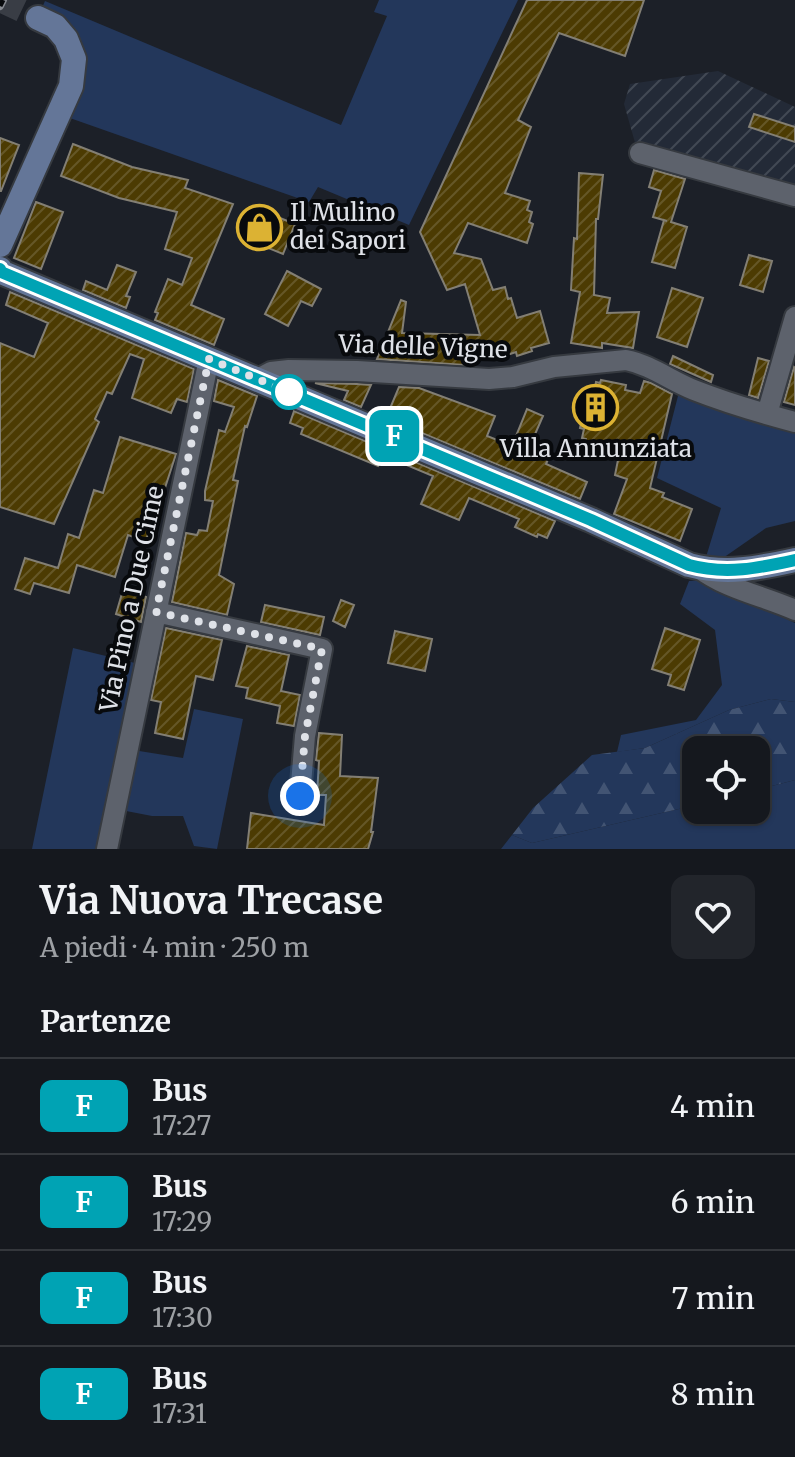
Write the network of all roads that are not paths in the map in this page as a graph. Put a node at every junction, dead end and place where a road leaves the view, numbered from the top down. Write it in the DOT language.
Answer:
graph roads {
  1 [pos="38,18"];
  2 [pos="640,153"];
  3 [pos="795,196"];
  4 [pos="0,245"];
  5 [pos="0,271"];
  6 [pos="795,317"];
  7 [pos="209,359"];
  8 [pos="258,379"];
  9 [pos="767,414"];
  10 [pos="795,422"];
  11 [pos="795,560"];
  12 [pos="699,568"];
  13 [pos="760,568"];
  14 [pos="764,597"];
  15 [pos="795,610"];
  16 [pos="156,612"];
  17 [pos="300,796"];
  18 [pos="107,849"];
  1 -- 4 [label="street"];
  2 -- 3 [label="street"];
  5 -- 7 [label="street"];
  6 -- 9 [label="street"];
  7 -- 8 [label="street"];
  7 -- 16 [label="street, Via Pino a Due Cime"];
  8 -- 9 [label="street, Via delle Vigne"];
  8 -- 12 [label="street"];
  9 -- 10 [label="street, Via delle Vigne"];
  11 -- 13 [label="street"];
  12 -- 13 [label="street"];
  12 -- 14 [label="street"];
  13 -- 14 [label="street"];
  14 -- 15 [label="street"];
  16 -- 17 [label="street"];
  16 -- 18 [label="street, Via Pino a Due Cime"];
}
